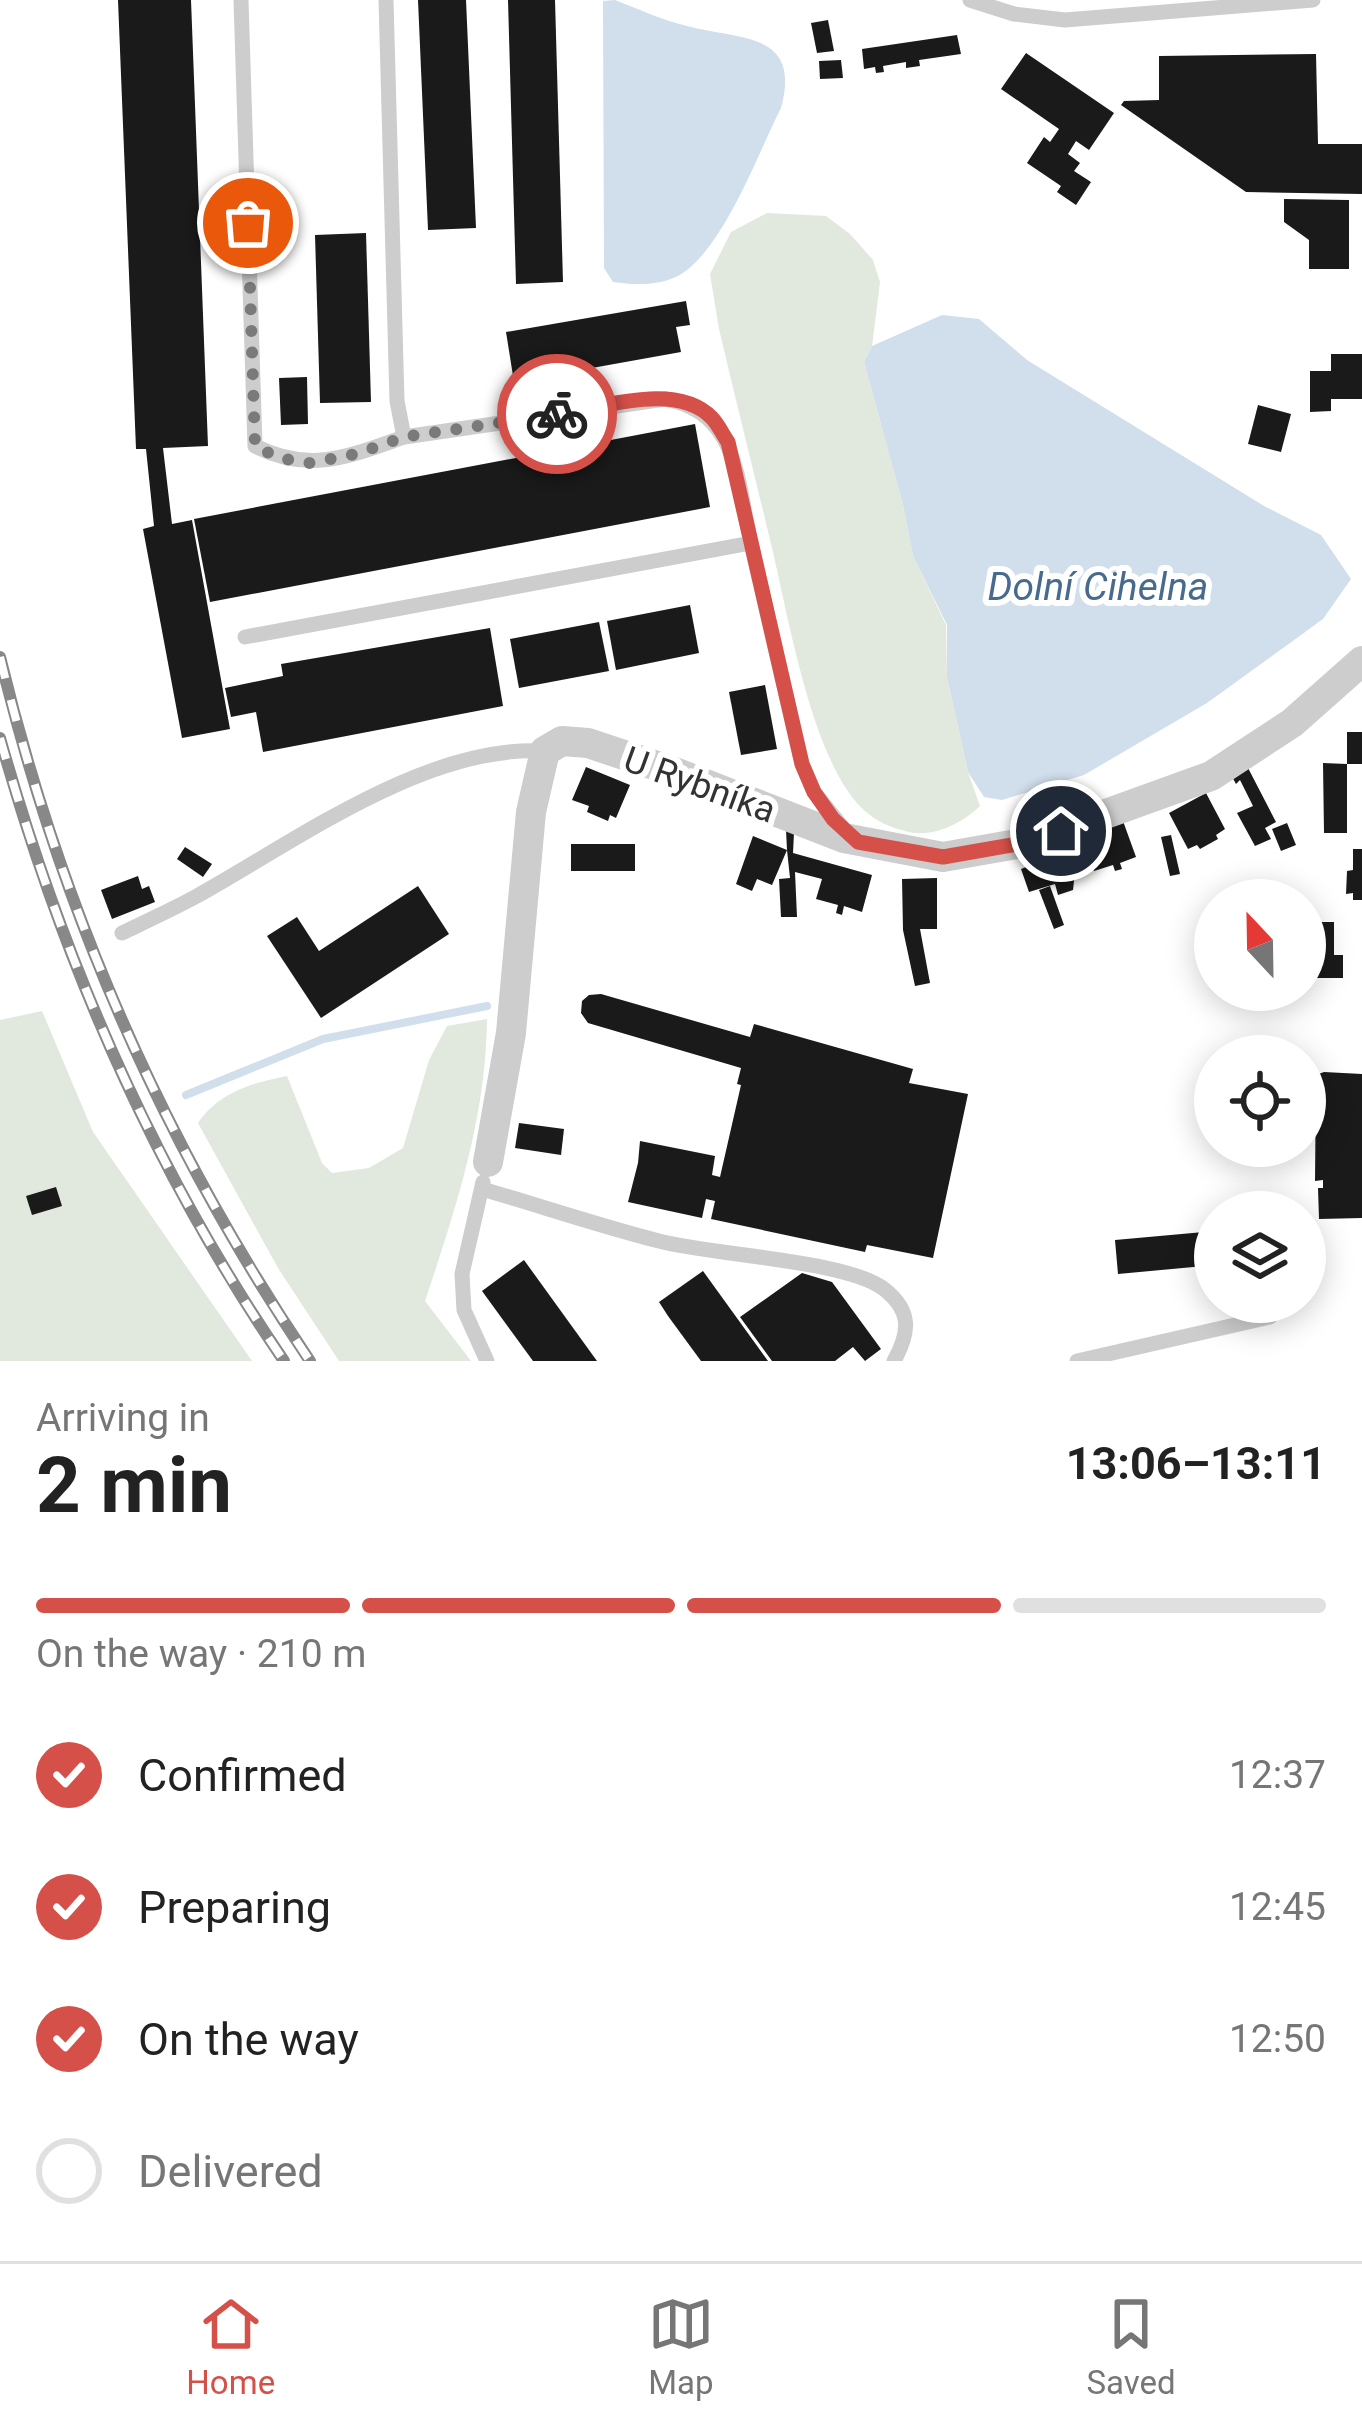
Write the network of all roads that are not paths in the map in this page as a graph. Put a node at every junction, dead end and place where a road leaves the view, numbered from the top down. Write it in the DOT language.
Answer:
graph roads {
  1 [pos="241,0"];
  2 [pos="386,0"];
  3 [pos="970,0"];
  4 [pos="1313,0"];
  5 [pos="404,437"];
  6 [pos="751,543"];
  7 [pos="244,637"];
  8 [pos="1362,661"];
  9 [pos="544,751"];
  10 [pos="858,842"];
  11 [pos="122,933"];
  12 [pos="485,1176"];
  13 [pos="1235,1323"];
  14 [pos="488,1361"];
  15 [pos="894,1361"];
  16 [pos="1077,1361"];
  1 -- 5 [label="lane"];
  2 -- 5 [label="lane"];
  3 -- 4 [label="lane"];
  5 -- 6 [label="lane"];
  6 -- 7 [label="lane"];
  6 -- 10 [label="lane"];
  8 -- 10 [label="street, U Rybníka"];
  9 -- 10 [label="street, U Rybníka"];
  9 -- 11 [label="lane"];
  9 -- 12 [label="street"];
  12 -- 14 [label="lane"];
  12 -- 15 [label="lane"];
  13 -- 16 [label="lane"];
}
